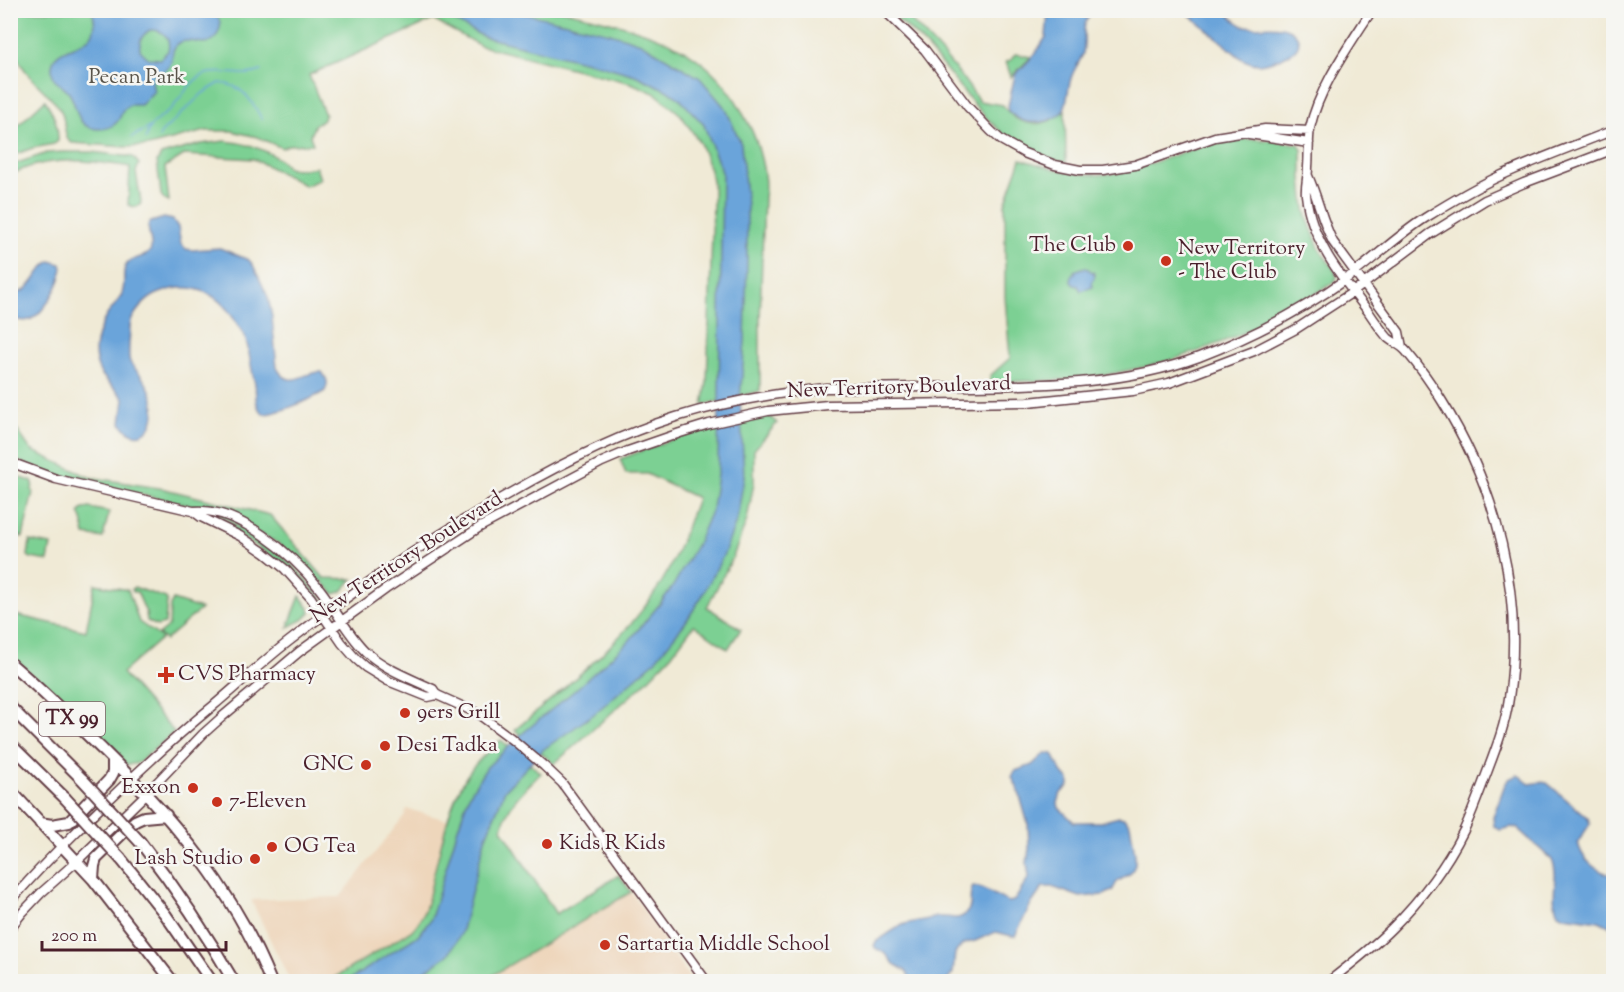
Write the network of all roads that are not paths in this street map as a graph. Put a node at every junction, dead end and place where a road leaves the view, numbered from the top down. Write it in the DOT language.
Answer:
graph roads {
  1 [pos="884,10"];
  2 [pos="1372,10"];
  3 [pos="1614,130"];
  4 [pos="1310,131"];
  5 [pos="1245,133"];
  6 [pos="1309,143"];
  7 [pos="1614,149"];
  8 [pos="1545,158"];
  9 [pos="1551,173"];
  10 [pos="1308,175"];
  11 [pos="1443,207"];
  12 [pos="1452,220"];
  13 [pos="1354,273"];
  14 [pos="1345,280"];
  15 [pos="1364,284"];
  16 [pos="1353,292"];
  17 [pos="1402,347"];
  18 [pos="1197,357"];
  19 [pos="1202,372"];
  20 [pos="10,462"];
  21 [pos="193,511"];
  22 [pos="332,609"];
  23 [pos="324,616"];
  24 [pos="341,622"];
  25 [pos="331,628"];
  26 [pos="10,663"];
  27 [pos="254,670"];
  28 [pos="400,673"];
  29 [pos="264,682"];
  30 [pos="395,684"];
  31 [pos="437,695"];
  32 [pos="212,706"];
  33 [pos="10,707"];
  34 [pos="222,717"];
  35 [pos="10,744"];
  36 [pos="113,760"];
  37 [pos="131,778"];
  38 [pos="10,790"];
  39 [pos="146,794"];
  40 [pos="166,815"];
  41 [pos="39,823"];
  42 [pos="62,846"];
  43 [pos="77,861"];
  44 [pos="93,879"];
  45 [pos="10,902"];
  46 [pos="10,928"];
  47 [pos="173,981"];
  48 [pos="212,981"];
  49 [pos="234,981"];
  50 [pos="271,981"];
  51 [pos="707,981"];
  52 [pos="1328,981"];
  1 -- 5 [label="main road"];
  2 -- 4 [label="main road"];
  3 -- 8 [label="main road, New Territory Boulevard"];
  4 -- 5 [label="main road"];
  4 -- 6 [label="main road"];
  5 -- 6 [label="main road"];
  6 -- 10 [label="main road"];
  7 -- 9 [label="main road, New Territory Boulevard"];
  8 -- 9 [label="main road"];
  8 -- 11 [label="main road, New Territory Boulevard"];
  9 -- 12 [label="main road, New Territory Boulevard"];
  10 -- 13 [label="main road"];
  10 -- 14 [label="main road"];
  11 -- 12 [label="main road"];
  11 -- 13 [label="main road, New Territory Boulevard"];
  12 -- 15 [label="main road, New Territory Boulevard"];
  13 -- 14 [label="main road, New Territory Boulevard"];
  13 -- 15 [label="main road"];
  14 -- 16 [label="main road"];
  14 -- 18 [label="main road, New Territory Boulevard"];
  15 -- 16 [label="main road, New Territory Boulevard"];
  15 -- 17 [label="main road"];
  16 -- 17 [label="main road"];
  16 -- 19 [label="main road, New Territory Boulevard"];
  17 -- 52 [label="main road"];
  18 -- 19 [label="main road"];
  18 -- 22 [label="main road, New Territory Boulevard"];
  19 -- 24 [label="main road, New Territory Boulevard"];
  20 -- 21 [label="main road"];
  21 -- 22 [label="main road"];
  21 -- 23 [label="main road"];
  22 -- 23 [label="main road, New Territory Boulevard"];
  22 -- 24 [label="main road"];
  23 -- 25 [label="main road"];
  23 -- 27 [label="main road, New Territory Boulevard"];
  24 -- 25 [label="main road, New Territory Boulevard"];
  24 -- 28 [label="main road"];
  25 -- 29 [label="main road, New Territory Boulevard"];
  25 -- 30 [label="main road"];
  26 -- 36 [label="highway, TX 99"];
  27 -- 29 [label="main road"];
  27 -- 32 [label="main road, New Territory Boulevard"];
  28 -- 30 [label="main road"];
  28 -- 31 [label="main road"];
  29 -- 34 [label="main road, New Territory Boulevard"];
  30 -- 31 [label="main road"];
  31 -- 51 [label="main road"];
  32 -- 34 [label="main road"];
  32 -- 37 [label="main road, New Territory Boulevard"];
  33 -- 49 [label="highway, bridge"];
  34 -- 39 [label="main road, New Territory Boulevard"];
  35 -- 48 [label="highway, bridge"];
  36 -- 37 [label="highway, TX 99"];
  36 -- 41 [label="highway"];
  37 -- 39 [label="highway, TX 99"];
  37 -- 42 [label="main road, New Territory Boulevard"];
  38 -- 41 [label="highway"];
  39 -- 40 [label="highway, TX 99"];
  39 -- 43 [label="main road, New Territory Boulevard"];
  40 -- 44 [label="highway"];
  40 -- 50 [label="highway, TX 99"];
  41 -- 42 [label="highway"];
  42 -- 43 [label="highway"];
  42 -- 45 [label="main road, New Territory Boulevard"];
  43 -- 44 [label="highway"];
  43 -- 46 [label="main road, New Territory Boulevard"];
  44 -- 47 [label="highway"];
}
